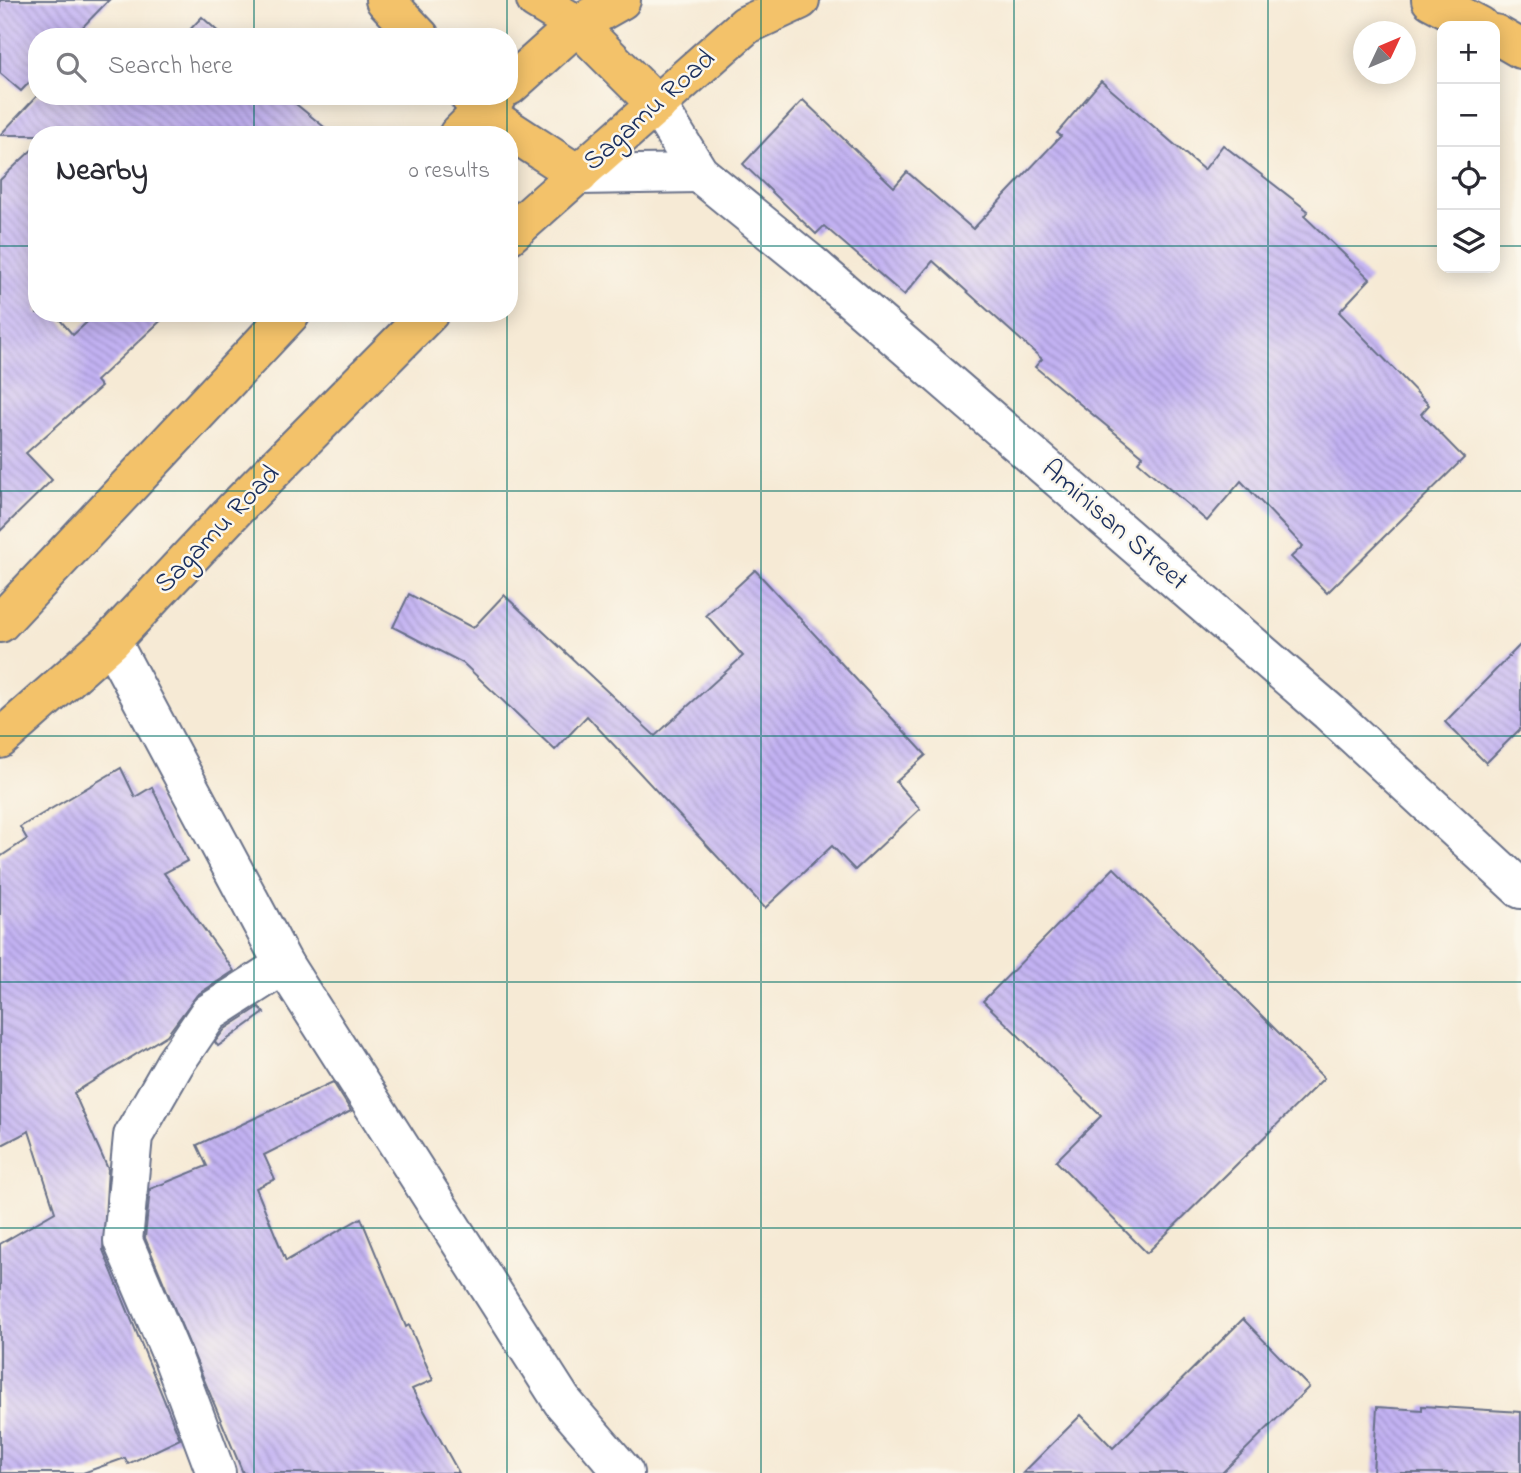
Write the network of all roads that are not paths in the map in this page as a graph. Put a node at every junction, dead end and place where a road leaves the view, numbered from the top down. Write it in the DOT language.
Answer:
graph roads {
  1 [pos="385,0"];
  2 [pos="536,0"];
  3 [pos="621,0"];
  4 [pos="800,0"];
  5 [pos="1431,0"];
  6 [pos="1471,21"];
  7 [pos="577,25"];
  8 [pos="411,28"];
  9 [pos="1500,37"];
  10 [pos="1521,48"];
  11 [pos="518,78"];
  12 [pos="657,105"];
  13 [pos="476,110"];
  14 [pos="501,126"];
  15 [pos="518,137"];
  16 [pos="699,173"];
  17 [pos="579,175"];
  18 [pos="518,227"];
  19 [pos="283,322"];
  20 [pos="420,322"];
  21 [pos="0,623"];
  22 [pos="111,642"];
  23 [pos="0,739"];
  24 [pos="1521,889"];
  25 [pos="284,965"];
  26 [pos="216,1473"];
  27 [pos="624,1473"];
  1 -- 8 [label="main road"];
  2 -- 7 [label="main road"];
  3 -- 7 [label="main road"];
  4 -- 12 [label="main road, Sagamu Road"];
  5 -- 6 [label="main road"];
  7 -- 11 [label="main road"];
  7 -- 12 [label="main road"];
  9 -- 10 [label="main road"];
  12 -- 16 [label="street, Aminisan Street"];
  12 -- 17 [label="main road, Sagamu Road"];
  13 -- 14 [label="main road"];
  15 -- 17 [label="main road"];
  16 -- 17 [label="street"];
  16 -- 24 [label="street, Aminisan Street"];
  17 -- 18 [label="main road, Sagamu Road"];
  19 -- 21 [label="main road"];
  20 -- 22 [label="main road, Sagamu Road"];
  22 -- 23 [label="main road, Sagamu Road"];
  22 -- 25 [label="street"];
  25 -- 26 [label="street"];
  25 -- 27 [label="street"];
}
